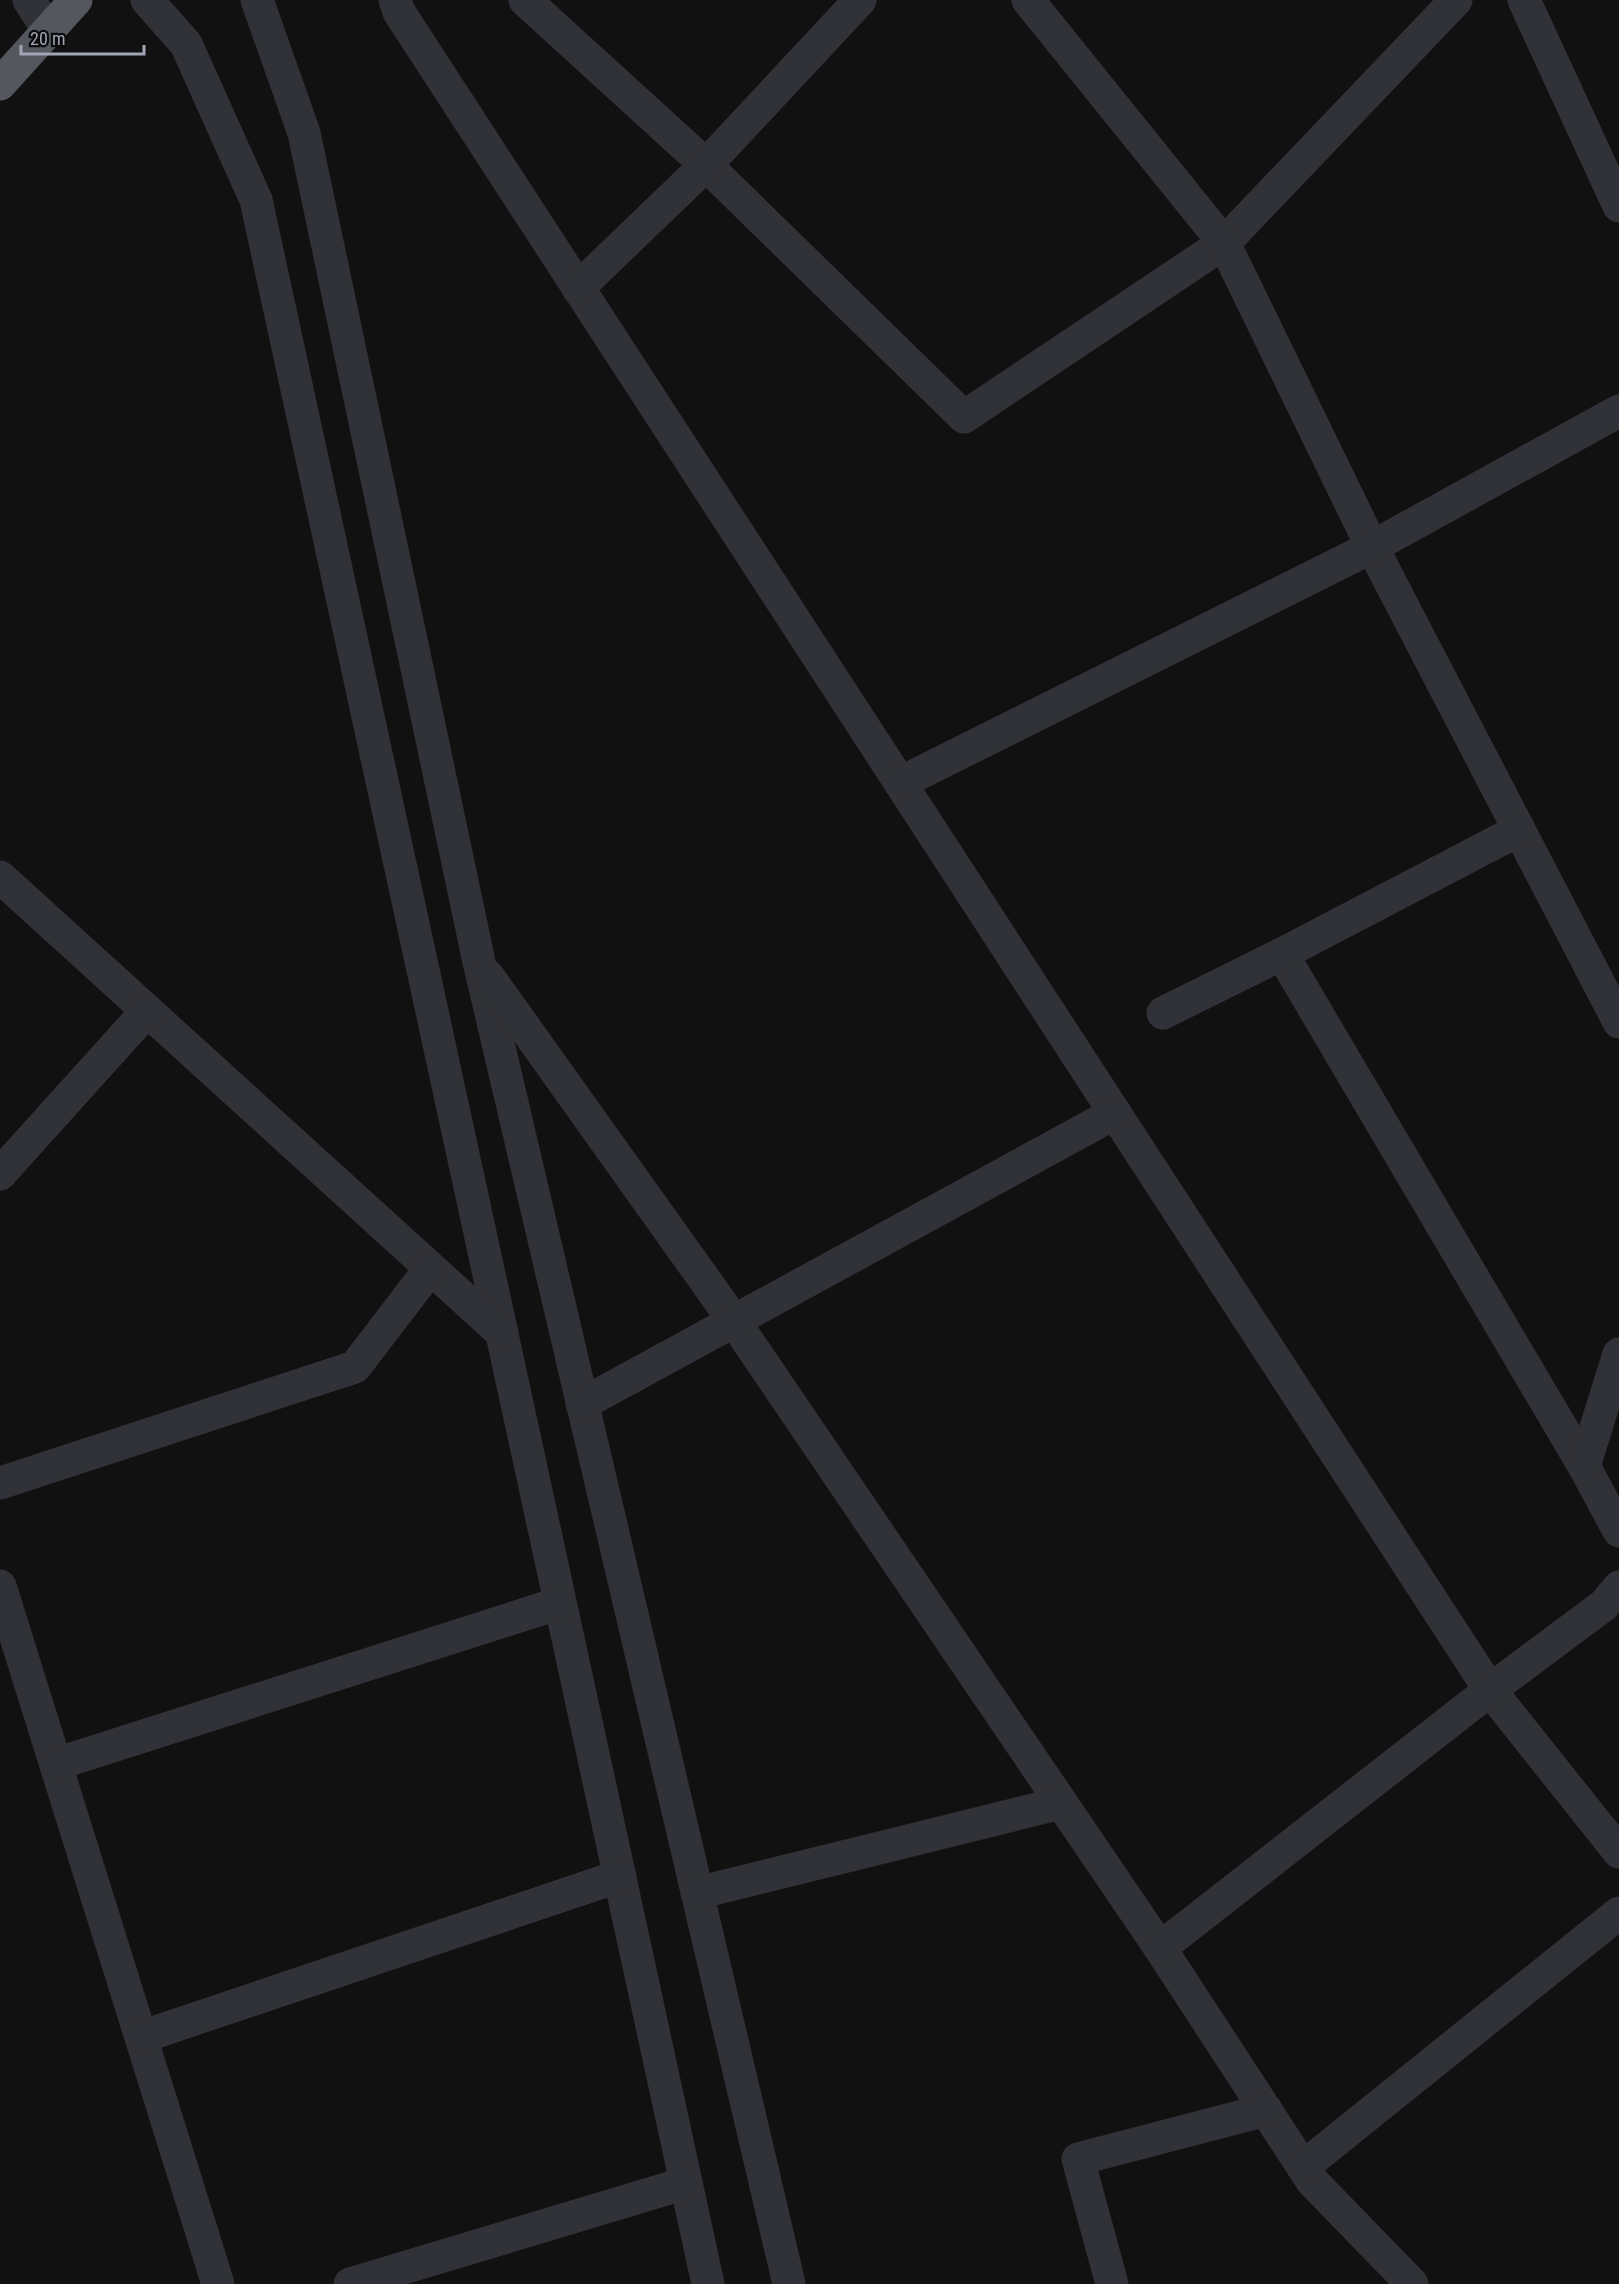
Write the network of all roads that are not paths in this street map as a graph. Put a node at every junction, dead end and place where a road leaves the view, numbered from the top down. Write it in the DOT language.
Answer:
graph roads {
  1 [pos="29,0"];
  2 [pos="76,0"];
  3 [pos="147,0"];
  4 [pos="257,0"];
  5 [pos="394,0"];
  6 [pos="525,0"];
  7 [pos="860,0"];
  8 [pos="1028,0"];
  9 [pos="1456,0"];
  10 [pos="1524,0"];
  11 [pos="50,31"];
  12 [pos="0,84"];
  13 [pos="706,165"];
  14 [pos="1619,206"];
  15 [pos="1224,243"];
  16 [pos="578,288"];
  17 [pos="1619,411"];
  18 [pos="1372,547"];
  19 [pos="900,783"];
  20 [pos="1519,830"];
  21 [pos="0,878"];
  22 [pos="1282,954"];
  23 [pos="479,962"];
  24 [pos="147,1011"];
  25 [pos="1163,1013"];
  26 [pos="1619,1022"];
  27 [pos="1115,1113"];
  28 [pos="0,1174"];
  29 [pos="430,1269"];
  30 [pos="734,1321"];
  31 [pos="502,1333"];
  32 [pos="1619,1354"];
  33 [pos="582,1404"];
  34 [pos="1584,1466"];
  35 [pos="0,1483"];
  36 [pos="1619,1531"];
  37 [pos="0,1586"];
  38 [pos="1619,1587"];
  39 [pos="560,1603"];
  40 [pos="1490,1690"];
  41 [pos="56,1764"];
  42 [pos="1061,1803"];
  43 [pos="1619,1852"];
  44 [pos="620,1876"];
  45 [pos="697,1893"];
  46 [pos="1619,1912"];
  47 [pos="1160,1948"];
  48 [pos="141,2037"];
  49 [pos="1266,2110"];
  50 [pos="1303,2167"];
  51 [pos="686,2183"];
  52 [pos="218,2284"];
  53 [pos="350,2284"];
  54 [pos="708,2284"];
  55 [pos="789,2284"];
  56 [pos="1112,2284"];
  57 [pos="1412,2284"];
  1 -- 11 [label="street"];
  2 -- 11 [label="highway"];
  3 -- 31 [label="street"];
  4 -- 23 [label="street"];
  5 -- 16 [label="street"];
  6 -- 13 [label="street"];
  7 -- 13 [label="street"];
  8 -- 15 [label="street"];
  9 -- 15 [label="street"];
  10 -- 14 [label="street"];
  11 -- 12 [label="highway"];
  13 -- 15 [label="street"];
  13 -- 16 [label="street"];
  15 -- 18 [label="street"];
  16 -- 19 [label="street"];
  17 -- 18 [label="street"];
  18 -- 19 [label="street"];
  18 -- 20 [label="street"];
  19 -- 27 [label="street"];
  20 -- 22 [label="street"];
  20 -- 26 [label="street"];
  21 -- 24 [label="street"];
  22 -- 25 [label="street"];
  22 -- 34 [label="street"];
  23 -- 30 [label="street"];
  23 -- 33 [label="street"];
  24 -- 28 [label="street"];
  24 -- 29 [label="street"];
  27 -- 30 [label="street"];
  27 -- 40 [label="street"];
  29 -- 31 [label="street"];
  29 -- 35 [label="street"];
  30 -- 33 [label="street"];
  30 -- 42 [label="street"];
  31 -- 39 [label="street"];
  32 -- 34 [label="street"];
  33 -- 45 [label="street"];
  34 -- 36 [label="street"];
  37 -- 41 [label="street"];
  38 -- 40 [label="street"];
  39 -- 41 [label="street"];
  39 -- 44 [label="street"];
  40 -- 43 [label="street"];
  40 -- 47 [label="street"];
  41 -- 48 [label="street"];
  42 -- 45 [label="street"];
  42 -- 47 [label="street"];
  44 -- 48 [label="street"];
  44 -- 51 [label="street"];
  45 -- 55 [label="street"];
  46 -- 50 [label="street"];
  47 -- 49 [label="street"];
  48 -- 52 [label="street"];
  49 -- 50 [label="street"];
  49 -- 56 [label="street"];
  50 -- 57 [label="street"];
  51 -- 53 [label="street"];
  51 -- 54 [label="street"];
}
